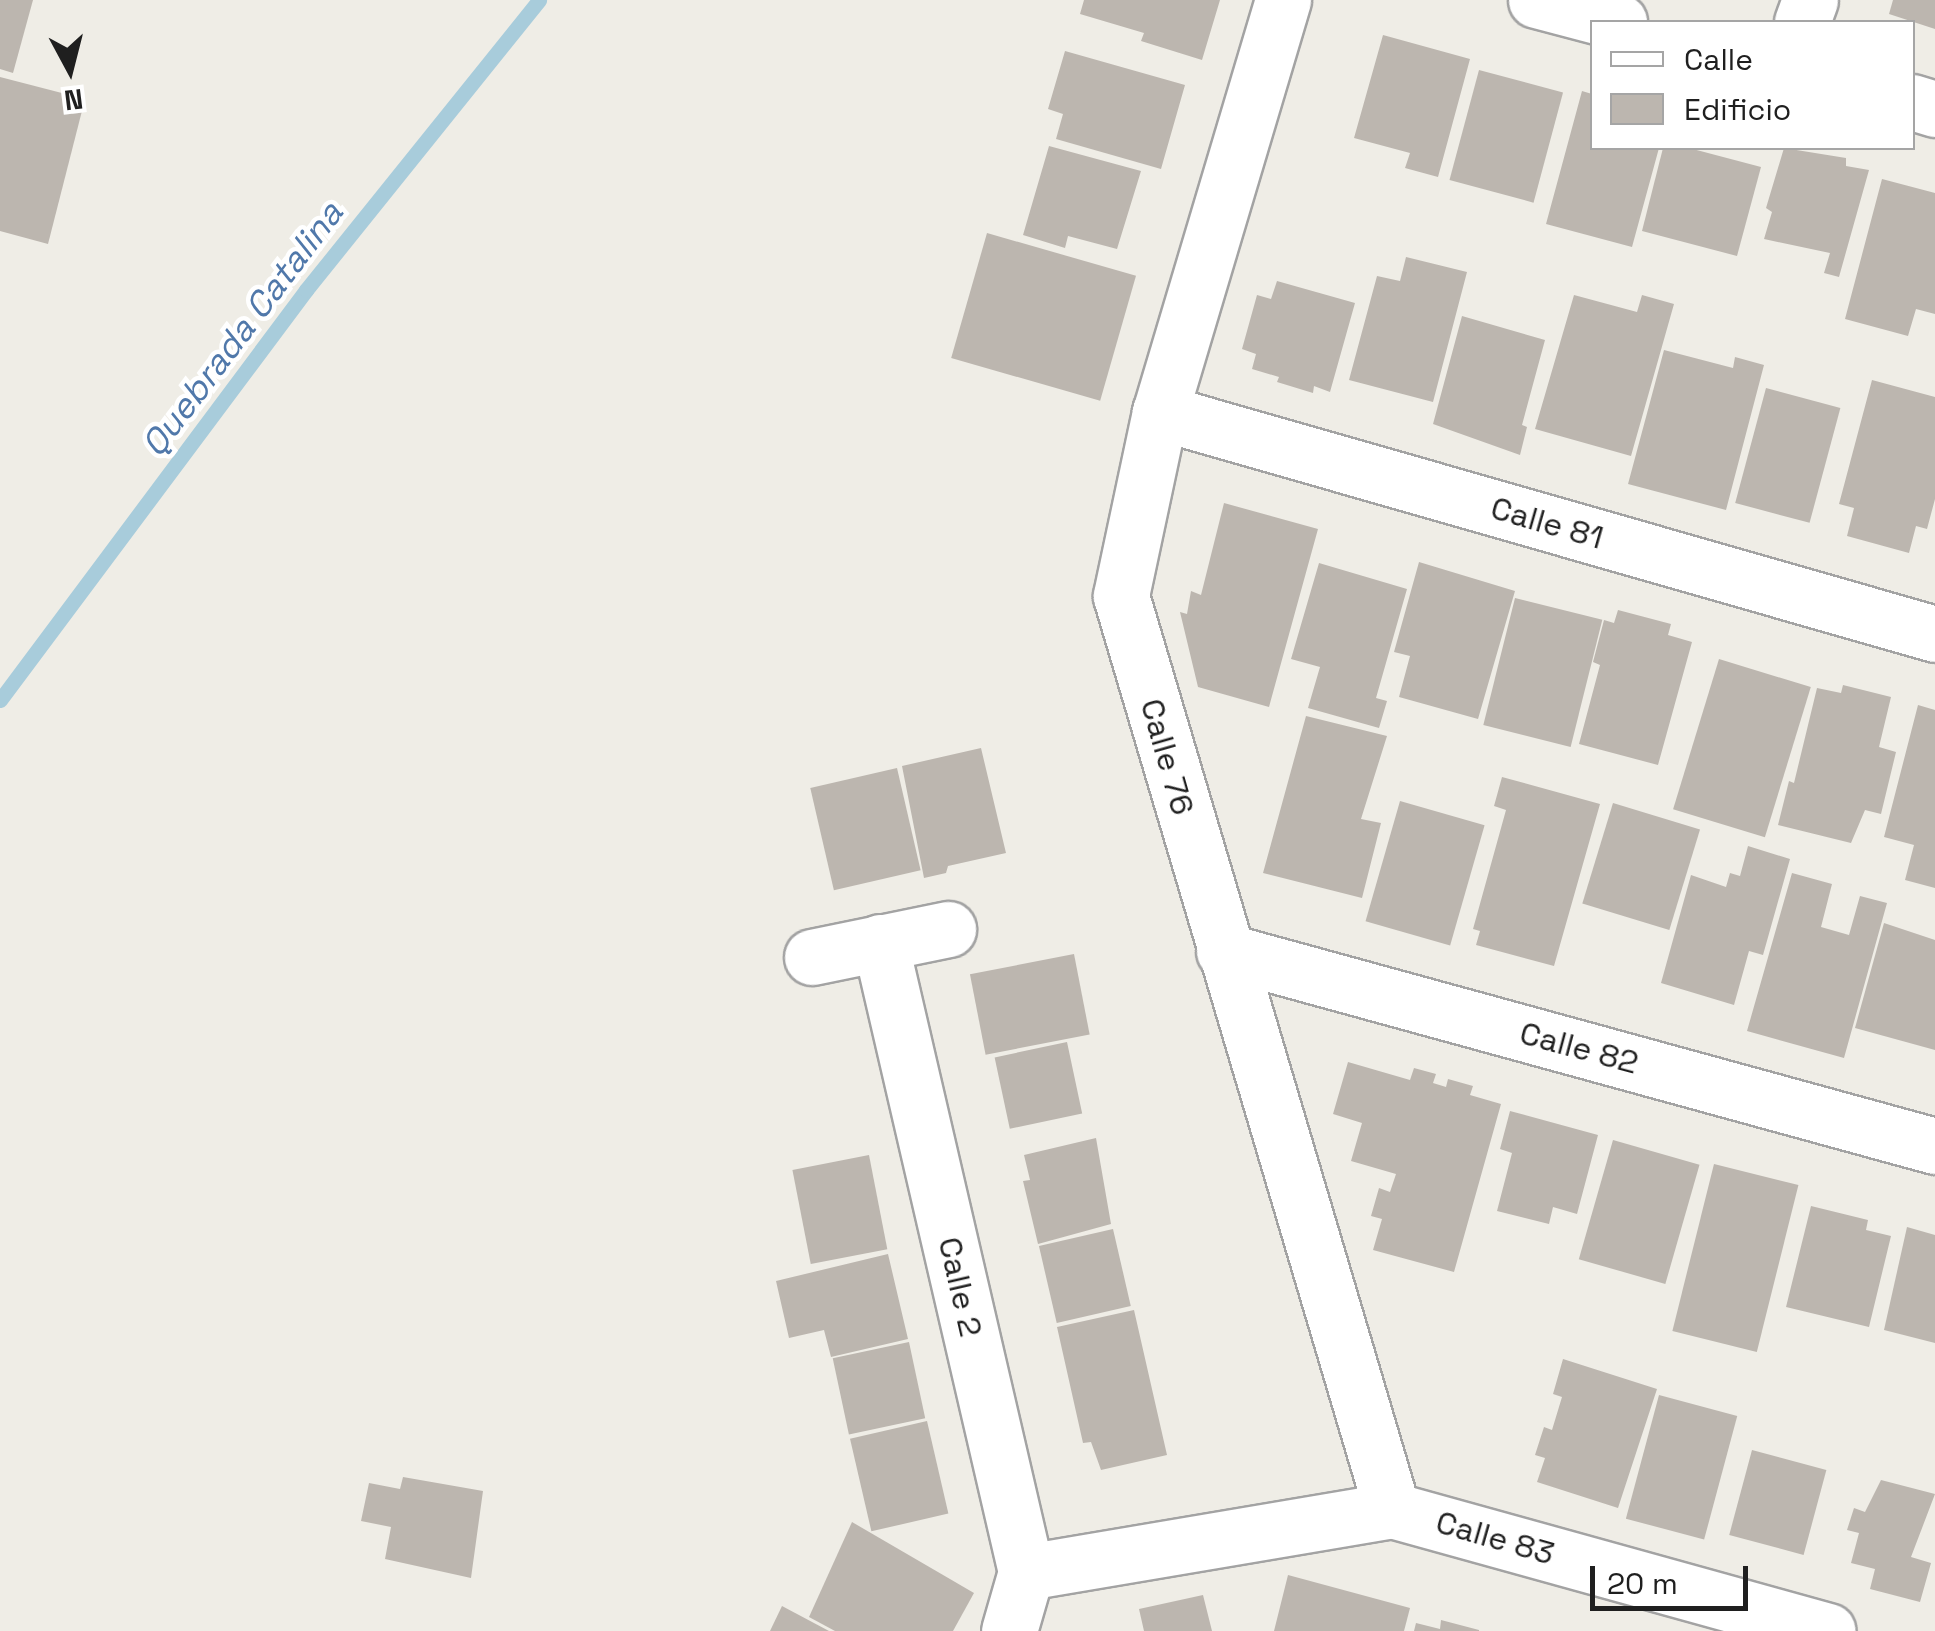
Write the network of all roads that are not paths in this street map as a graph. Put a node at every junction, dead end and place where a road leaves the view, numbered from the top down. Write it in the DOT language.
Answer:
graph roads {
  1 [pos="1282,0"];
  2 [pos="1536,0"];
  3 [pos="1612,20"];
  4 [pos="1160,412"];
  5 [pos="1935,634"];
  6 [pos="948,928"];
  7 [pos="880,942"];
  8 [pos="1224,951"];
  9 [pos="812,957"];
  10 [pos="1935,1146"];
  11 [pos="1392,1510"];
  12 [pos="1026,1572"];
  13 [pos="1009,1631"];
  14 [pos="1828,1631"];
  1 -- 4 [label="street, Calle 76"];
  2 -- 3 [label="street"];
  4 -- 5 [label="street, Calle 81"];
  4 -- 8 [label="street, Calle 76"];
  6 -- 7 [label="street"];
  7 -- 9 [label="street"];
  7 -- 12 [label="street, Calle 2"];
  8 -- 10 [label="street, Calle 82"];
  8 -- 11 [label="street, Calle 76"];
  11 -- 12 [label="street"];
  11 -- 14 [label="street, Calle 83"];
  12 -- 13 [label="street, Calle 2"];
}
